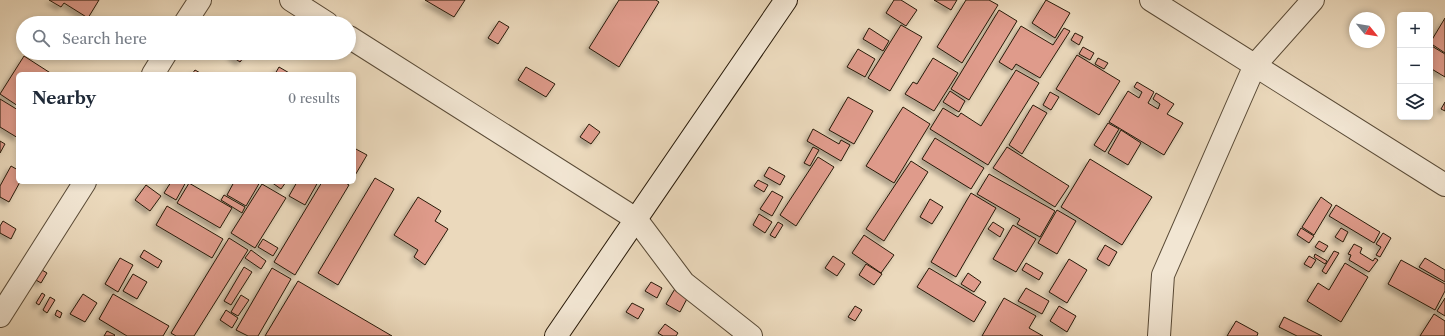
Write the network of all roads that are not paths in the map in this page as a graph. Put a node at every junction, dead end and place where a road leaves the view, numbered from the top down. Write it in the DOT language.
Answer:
graph roads {
  1 [pos="200,0"];
  2 [pos="291,0"];
  3 [pos="786,0"];
  4 [pos="1151,0"];
  5 [pos="1313,0"];
  6 [pos="190,16"];
  7 [pos="316,16"];
  8 [pos="356,41"];
  9 [pos="162,60"];
  10 [pos="1255,65"];
  11 [pos="154,72"];
  12 [pos="83,184"];
  13 [pos="1445,185"];
  14 [pos="636,219"];
  15 [pos="0,316"];
  16 [pos="556,336"];
  17 [pos="751,336"];
  18 [pos="1159,336"];
  1 -- 6 [label="street"];
  2 -- 7 [label="street"];
  3 -- 14 [label="street"];
  4 -- 10 [label="street"];
  5 -- 10 [label="street"];
  8 -- 14 [label="street"];
  9 -- 11 [label="street"];
  10 -- 13 [label="street"];
  10 -- 18 [label="street"];
  12 -- 15 [label="street"];
  14 -- 16 [label="street"];
  14 -- 17 [label="street"];
}
